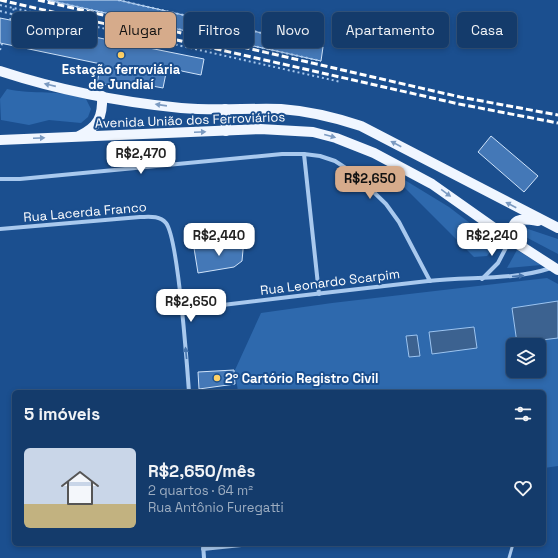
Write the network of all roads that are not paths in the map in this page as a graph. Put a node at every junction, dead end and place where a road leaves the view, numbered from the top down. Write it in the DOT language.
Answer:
graph roads {
  1 [pos="0,71"];
  2 [pos="102,96"];
  3 [pos="225,109"];
  4 [pos="226,131"];
  5 [pos="78,136"];
  6 [pos="0,140"];
  7 [pos="304,154"];
  8 [pos="0,179"];
  9 [pos="546,223"];
  10 [pos="558,228"];
  11 [pos="0,229"];
  12 [pos="510,239"];
  13 [pos="556,269"];
  14 [pos="482,279"];
  15 [pos="430,281"];
  16 [pos="319,294"];
  17 [pos="181,310"];
  18 [pos="190,390"];
  19 [pos="203,546"];
  20 [pos="512,546"];
  21 [pos="204,558"];
  22 [pos="509,558"];
  2 -- 1 [label="main road, Avenida União dos Ferroviários, one-way"];
  3 -- 2 [label="main road, Avenida União dos Ferroviários, one-way"];
  2 -- 5 [label="main road"];
  3 -- 4 [label="main road"];
  9 -- 3 [label="main road, Avenida União dos Ferroviários, one-way"];
  5 -- 4 [label="main road, Avenida União dos Ferroviários, one-way"];
  4 -- 12 [label="main road, Avenida União dos Ferroviários, one-way"];
  6 -- 5 [label="main road, Avenida União dos Ferroviários, one-way"];
  7 -- 8 [label="street"];
  7 -- 15 [label="street"];
  7 -- 16 [label="street"];
  9 -- 10 [label="main road, Avenida União dos Ferroviários"];
  9 -- 12 [label="main road"];
  11 -- 17 [label="street, Rua Lacerda Franco"];
  12 -- 13 [label="main road, Avenida União dos Ferroviários"];
  12 -- 14 [label="street"];
  14 -- 13 [label="street, Rua Leonardo Scarpim, one-way"];
  14 -- 15 [label="street, Rua Leonardo Scarpim"];
  15 -- 16 [label="street, Rua Leonardo Scarpim"];
  16 -- 17 [label="street, Rua Leonardo Scarpim"];
  18 -- 17 [label="street, Rua Lacerda Franco, one-way"];
  19 -- 21 [label="street"];
  20 -- 22 [label="lane"];
}
